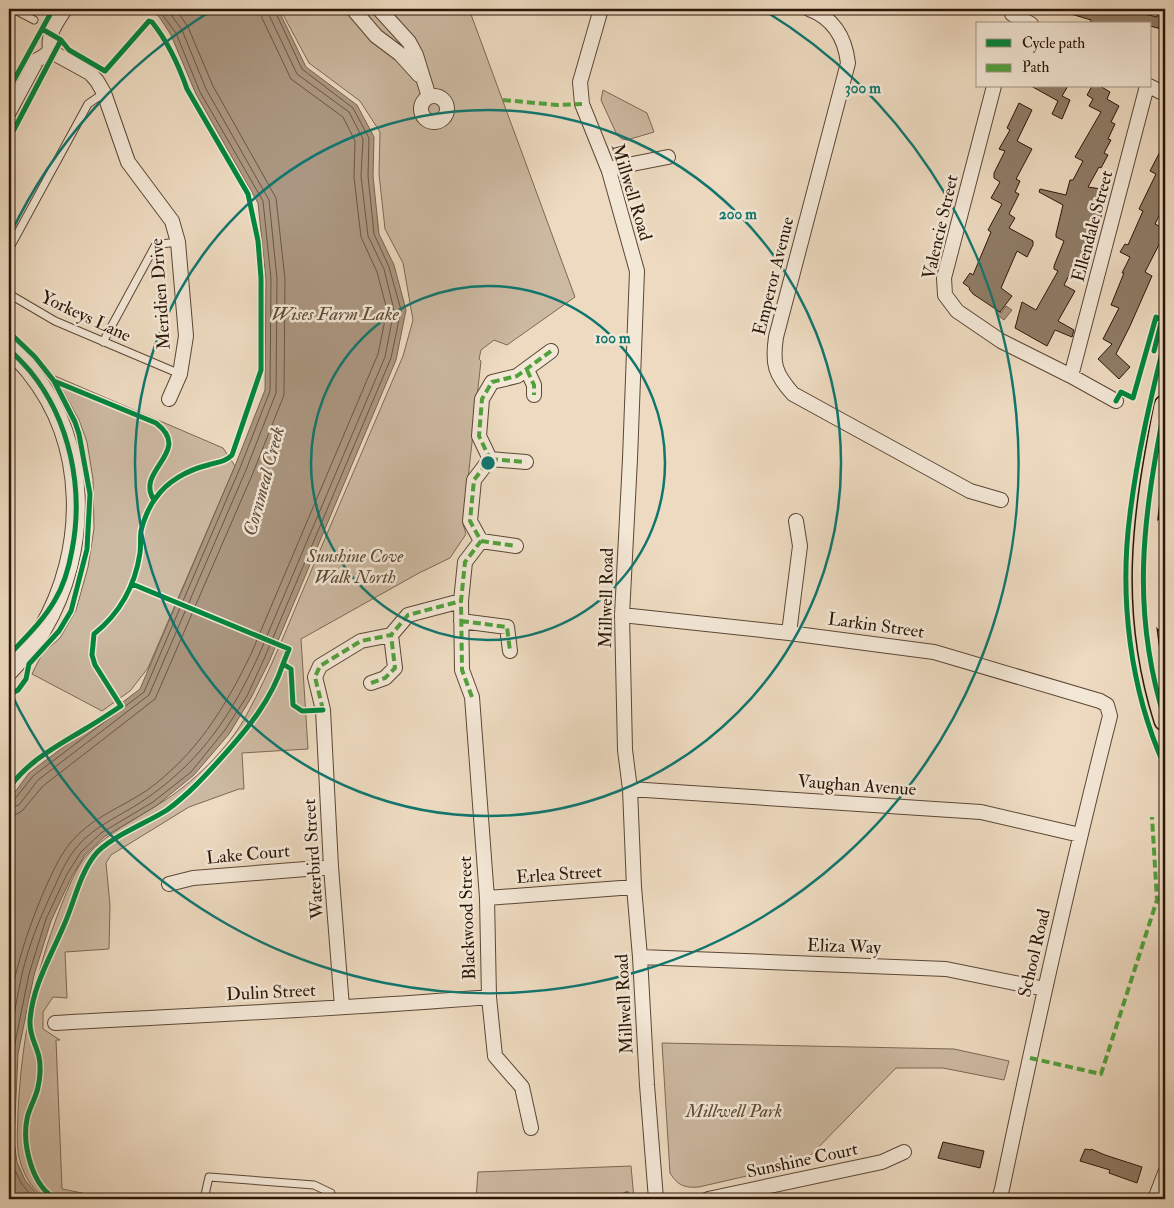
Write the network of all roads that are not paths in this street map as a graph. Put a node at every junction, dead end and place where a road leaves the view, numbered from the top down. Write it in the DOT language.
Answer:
graph roads {
  1 [pos="13,9"];
  2 [pos="65,9"];
  3 [pos="353,9"];
  4 [pos="379,9"];
  5 [pos="601,9"];
  6 [pos="809,9"];
  7 [pos="1012,16"];
  8 [pos="34,20"];
  9 [pos="1026,22"];
  10 [pos="50,51"];
  11 [pos="422,77"];
  12 [pos="993,88"];
  13 [pos="1147,88"];
  14 [pos="1152,88"];
  15 [pos="104,93"];
  16 [pos="1165,94"];
  17 [pos="429,97"];
  18 [pos="9,112"];
  19 [pos="668,157"];
  20 [pos="609,171"];
  21 [pos="178,242"];
  22 [pos="9,249"];
  23 [pos="9,294"];
  24 [pos="103,342"];
  25 [pos="9,349"];
  26 [pos="551,351"];
  27 [pos="526,370"];
  28 [pos="180,374"];
  29 [pos="1071,376"];
  30 [pos="534,395"];
  31 [pos="169,399"];
  32 [pos="1116,401"];
  33 [pos="1165,406"];
  34 [pos="490,459"];
  35 [pos="526,462"];
  36 [pos="1001,500"];
  37 [pos="796,521"];
  38 [pos="1165,528"];
  39 [pos="481,541"];
  40 [pos="516,546"];
  41 [pos="461,601"];
  42 [pos="622,615"];
  43 [pos="461,620"];
  44 [pos="1165,621"];
  45 [pos="790,633"];
  46 [pos="391,635"];
  47 [pos="510,651"];
  48 [pos="10,664"];
  49 [pos="371,683"];
  50 [pos="1110,716"];
  51 [pos="1165,720"];
  52 [pos="630,789"];
  53 [pos="1080,835"];
  54 [pos="332,867"];
  55 [pos="169,884"];
  56 [pos="634,887"];
  57 [pos="487,898"];
  58 [pos="640,957"];
  59 [pos="1045,989"];
  60 [pos="490,997"];
  61 [pos="342,1006"];
  62 [pos="55,1023"];
  63 [pos="531,1128"];
  64 [pos="904,1152"];
  65 [pos="1165,1173"];
  66 [pos="331,1193"];
  67 [pos="204,1199"];
  68 [pos="656,1199"];
  69 [pos="708,1199"];
  70 [pos="998,1199"];
  71 [pos="1155,1199"];
  1 -- 8 [label="lane"];
  2 -- 10 [label="street"];
  3 -- 11 [label="street"];
  4 -- 11 [label="street"];
  5 -- 20 [label="street, Millwell Road"];
  6 -- 36 [label="street, Emperor Avenue"];
  7 -- 9 [label="street"];
  10 -- 15 [label="street, Meridien Drive"];
  10 -- 18 [label="street"];
  11 -- 17 [label="street"];
  12 -- 29 [label="street, Valencie Street"];
  13 -- 29 [label="street, Ellendale Street"];
  14 -- 16 [label="street"];
  15 -- 21 [label="street, Meridien Drive"];
  15 -- 22 [label="lane"];
  19 -- 20 [label="street"];
  20 -- 42 [label="street, Millwell Road"];
  21 -- 24 [label="lane"];
  21 -- 28 [label="street, Meridien Drive"];
  23 -- 24 [label="lane, Yorkeys Lane"];
  24 -- 28 [label="lane, Yorkeys Lane"];
  25 -- 48 [label="street"];
  26 -- 27 [label="street"];
  27 -- 30 [label="street"];
  27 -- 34 [label="street"];
  28 -- 31 [label="street, Meridien Drive"];
  29 -- 32 [label="street, Valencie Street"];
  33 -- 51 [label="main road"];
  34 -- 35 [label="street"];
  34 -- 39 [label="street"];
  37 -- 45 [label="street"];
  38 -- 44 [label="main road"];
  39 -- 40 [label="street"];
  39 -- 41 [label="street, Blackwood Street"];
  41 -- 43 [label="street, Blackwood Street"];
  41 -- 46 [label="street"];
  42 -- 45 [label="street, Larkin Street"];
  42 -- 52 [label="street, Millwell Road"];
  43 -- 47 [label="street"];
  43 -- 57 [label="street, Blackwood Street"];
  45 -- 50 [label="street, Larkin Street"];
  46 -- 49 [label="street"];
  46 -- 54 [label="street, Waterbird Street"];
  50 -- 53 [label="street, School Road"];
  52 -- 53 [label="street, Vaughan Avenue"];
  52 -- 56 [label="street, Millwell Road"];
  53 -- 59 [label="street, School Road"];
  54 -- 55 [label="street, Lake Court"];
  54 -- 61 [label="street, Waterbird Street"];
  56 -- 57 [label="street, Erlea Street"];
  56 -- 58 [label="street, Millwell Road"];
  57 -- 60 [label="street, Blackwood Street"];
  58 -- 59 [label="street, Eliza Way"];
  58 -- 68 [label="street, Millwell Road"];
  59 -- 70 [label="street, School Road"];
  60 -- 61 [label="street, Dulin Street"];
  60 -- 63 [label="street, Blackwood Street"];
  61 -- 62 [label="street, Dulin Street"];
  64 -- 69 [label="street, Sunshine Court"];
  65 -- 71 [label="street"];
  66 -- 67 [label="lane"];
}
